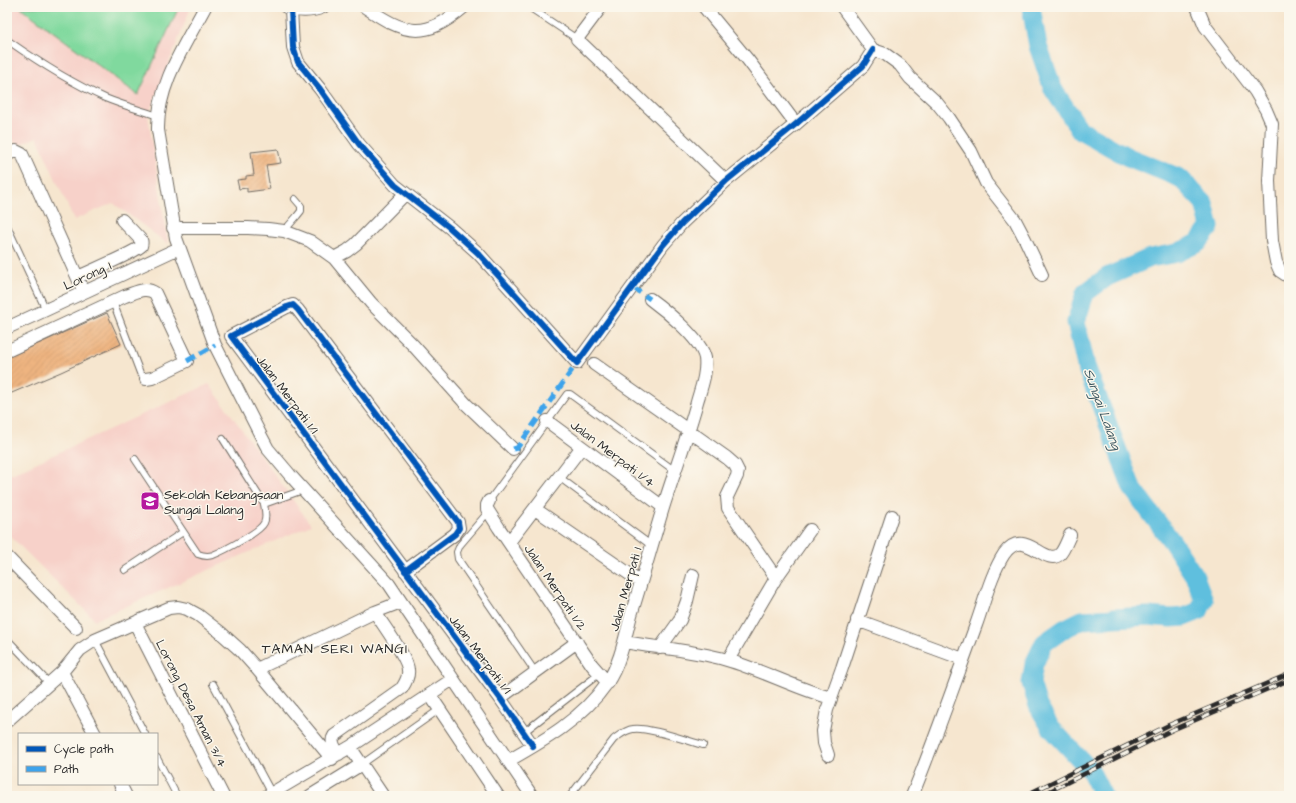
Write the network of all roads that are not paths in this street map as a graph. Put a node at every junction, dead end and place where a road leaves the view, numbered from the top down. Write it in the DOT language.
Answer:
graph roads {
  1 [pos="205,7"];
  2 [pos="323,7"];
  3 [pos="365,7"];
  4 [pos="464,7"];
  5 [pos="529,7"];
  6 [pos="601,7"];
  7 [pos="704,7"];
  8 [pos="842,7"];
  9 [pos="1197,7"];
  10 [pos="289,8"];
  11 [pos="577,39"];
  12 [pos="10,42"];
  13 [pos="873,50"];
  14 [pos="158,116"];
  15 [pos="796,124"];
  16 [pos="7,154"];
  17 [pos="726,180"];
  18 [pos="405,194"];
  19 [pos="295,199"];
  20 [pos="122,220"];
  21 [pos="7,226"];
  22 [pos="173,228"];
  23 [pos="284,231"];
  24 [pos="179,248"];
  25 [pos="334,258"];
  26 [pos="1042,275"];
  27 [pos="78,277"];
  28 [pos="1289,277"];
  29 [pos="116,278"];
  30 [pos="84,292"];
  31 [pos="125,296"];
  32 [pos="650,299"];
  33 [pos="113,302"];
  34 [pos="46,310"];
  35 [pos="7,328"];
  36 [pos="231,336"];
  37 [pos="215,345"];
  38 [pos="7,351"];
  39 [pos="594,364"];
  40 [pos="146,379"];
  41 [pos="547,421"];
  42 [pos="689,431"];
  43 [pos="223,439"];
  44 [pos="581,448"];
  45 [pos="513,449"];
  46 [pos="135,460"];
  47 [pos="676,471"];
  48 [pos="559,477"];
  49 [pos="303,490"];
  50 [pos="264,504"];
  51 [pos="488,506"];
  52 [pos="663,508"];
  53 [pos="535,509"];
  54 [pos="892,516"];
  55 [pos="810,530"];
  56 [pos="183,532"];
  57 [pos="1070,535"];
  58 [pos="509,542"];
  59 [pos="652,546"];
  60 [pos="7,557"];
  61 [pos="125,570"];
  62 [pos="406,571"];
  63 [pos="693,575"];
  64 [pos="776,578"];
  65 [pos="641,582"];
  66 [pos="401,602"];
  67 [pos="375,612"];
  68 [pos="857,620"];
  69 [pos="135,623"];
  70 [pos="76,628"];
  71 [pos="7,639"];
  72 [pos="95,640"];
  73 [pos="577,642"];
  74 [pos="624,642"];
  75 [pos="660,648"];
  76 [pos="964,659"];
  77 [pos="728,660"];
  78 [pos="257,669"];
  79 [pos="62,672"];
  80 [pos="536,672"];
  81 [pos="603,678"];
  82 [pos="453,679"];
  83 [pos="49,682"];
  84 [pos="213,684"];
  85 [pos="430,695"];
  86 [pos="500,698"];
  87 [pos="831,698"];
  88 [pos="440,709"];
  89 [pos="8,718"];
  90 [pos="524,732"];
  91 [pos="93,733"];
  92 [pos="144,733"];
  93 [pos="703,745"];
  94 [pos="533,746"];
  95 [pos="350,747"];
  96 [pos="828,755"];
  97 [pos="336,756"];
  98 [pos="158,760"];
  99 [pos="508,760"];
  100 [pos="362,764"];
  101 [pos="120,785"];
  102 [pos="269,795"];
  103 [pos="126,796"];
  104 [pos="177,796"];
  105 [pos="223,796"];
  106 [pos="310,796"];
  107 [pos="383,796"];
  108 [pos="498,796"];
  109 [pos="532,796"];
  110 [pos="570,796"];
  111 [pos="912,796"];
  1 -- 14 [label="street"];
  2 -- 10 [label="street"];
  3 -- 4 [label="street"];
  5 -- 11 [label="lane"];
  6 -- 11 [label="street"];
  7 -- 15 [label="street"];
  8 -- 13 [label="street"];
  9 -- 28 [label="street"];
  10 -- 18 [label="street"];
  11 -- 17 [label="street"];
  12 -- 14 [label="lane"];
  13 -- 15 [label="street"];
  13 -- 26 [label="street"];
  14 -- 22 [label="street"];
  15 -- 17 [label="street"];
  16 -- 27 [label="street"];
  17 -- 18 [label="street"];
  18 -- 25 [label="street"];
  19 -- 23 [label="lane"];
  20 -- 27 [label="street"];
  21 -- 34 [label="lane"];
  22 -- 23 [label="street"];
  22 -- 24 [label="street"];
  23 -- 25 [label="street"];
  24 -- 29 [label="street, Lorong 1"];
  24 -- 37 [label="street"];
  25 -- 45 [label="street"];
  27 -- 30 [label="street"];
  29 -- 30 [label="street, Lorong 1"];
  29 -- 31 [label="street"];
  30 -- 34 [label="street, Lorong 1"];
  31 -- 33 [label="street"];
  31 -- 40 [label="street"];
  32 -- 42 [label="street, Jalan Merpati 1"];
  33 -- 38 [label="street"];
  33 -- 40 [label="lane"];
  34 -- 35 [label="street, Lorong 1"];
  36 -- 37 [label="street"];
  36 -- 62 [label="street, Jalan Merpati 1/1"];
  36 -- 62 [label="street"];
  37 -- 49 [label="street"];
  39 -- 42 [label="street"];
  41 -- 44 [label="street, Jalan Merpati 1/4"];
  41 -- 47 [label="lane"];
  41 -- 51 [label="lane"];
  42 -- 47 [label="street, Jalan Merpati 1"];
  42 -- 64 [label="street"];
  43 -- 50 [label="lane"];
  44 -- 48 [label="street"];
  44 -- 52 [label="street, Jalan Merpati 1/4"];
  46 -- 56 [label="lane"];
  47 -- 52 [label="street, Jalan Merpati 1"];
  48 -- 53 [label="street"];
  48 -- 59 [label="lane"];
  49 -- 50 [label="lane"];
  49 -- 66 [label="street"];
  50 -- 56 [label="lane"];
  51 -- 58 [label="street, Jalan Merpati 1/2"];
  51 -- 80 [label="lane"];
  52 -- 59 [label="street, Jalan Merpati 1"];
  53 -- 58 [label="street"];
  53 -- 65 [label="street"];
  54 -- 68 [label="street"];
  55 -- 64 [label="street"];
  56 -- 61 [label="lane"];
  57 -- 76 [label="street"];
  58 -- 73 [label="street, Jalan Merpati 1/2"];
  59 -- 65 [label="street, Jalan Merpati 1"];
  60 -- 70 [label="street"];
  62 -- 86 [label="street, Jalan Merpati 1/1"];
  63 -- 75 [label="street"];
  64 -- 77 [label="street"];
  65 -- 74 [label="street, Jalan Merpati 1"];
  66 -- 67 [label="street"];
  66 -- 82 [label="street"];
  67 -- 78 [label="street"];
  67 -- 97 [label="street"];
  68 -- 76 [label="street"];
  68 -- 87 [label="street"];
  69 -- 72 [label="street"];
  69 -- 78 [label="street"];
  69 -- 105 [label="street, Lorong Desa Aman 3/4"];
  71 -- 83 [label="lane"];
  72 -- 79 [label="street"];
  72 -- 92 [label="lane"];
  73 -- 80 [label="street"];
  73 -- 81 [label="street, Jalan Merpati 1/2"];
  74 -- 75 [label="street"];
  74 -- 81 [label="street, Jalan Merpati 1"];
  75 -- 77 [label="street"];
  76 -- 111 [label="street"];
  77 -- 87 [label="street"];
  78 -- 97 [label="street"];
  79 -- 83 [label="street"];
  79 -- 91 [label="street"];
  80 -- 86 [label="street"];
  81 -- 90 [label="lane"];
  81 -- 94 [label="street, Jalan Merpati 1"];
  82 -- 85 [label="street"];
  82 -- 99 [label="street"];
  83 -- 89 [label="street"];
  84 -- 102 [label="lane"];
  85 -- 88 [label="street"];
  85 -- 95 [label="street"];
  86 -- 90 [label="street, Jalan Merpati 1/1"];
  87 -- 96 [label="street"];
  88 -- 100 [label="lane"];
  88 -- 108 [label="street"];
  90 -- 94 [label="street, Jalan Merpati 1/1"];
  93 -- 110 [label="lane"];
  94 -- 99 [label="street, Jalan Merpati 1"];
  95 -- 97 [label="street"];
  95 -- 100 [label="street"];
  97 -- 102 [label="street"];
  98 -- 104 [label="lane"];
  99 -- 109 [label="street"];
  100 -- 106 [label="street"];
  100 -- 107 [label="street"];
  101 -- 103 [label="street"];
}
